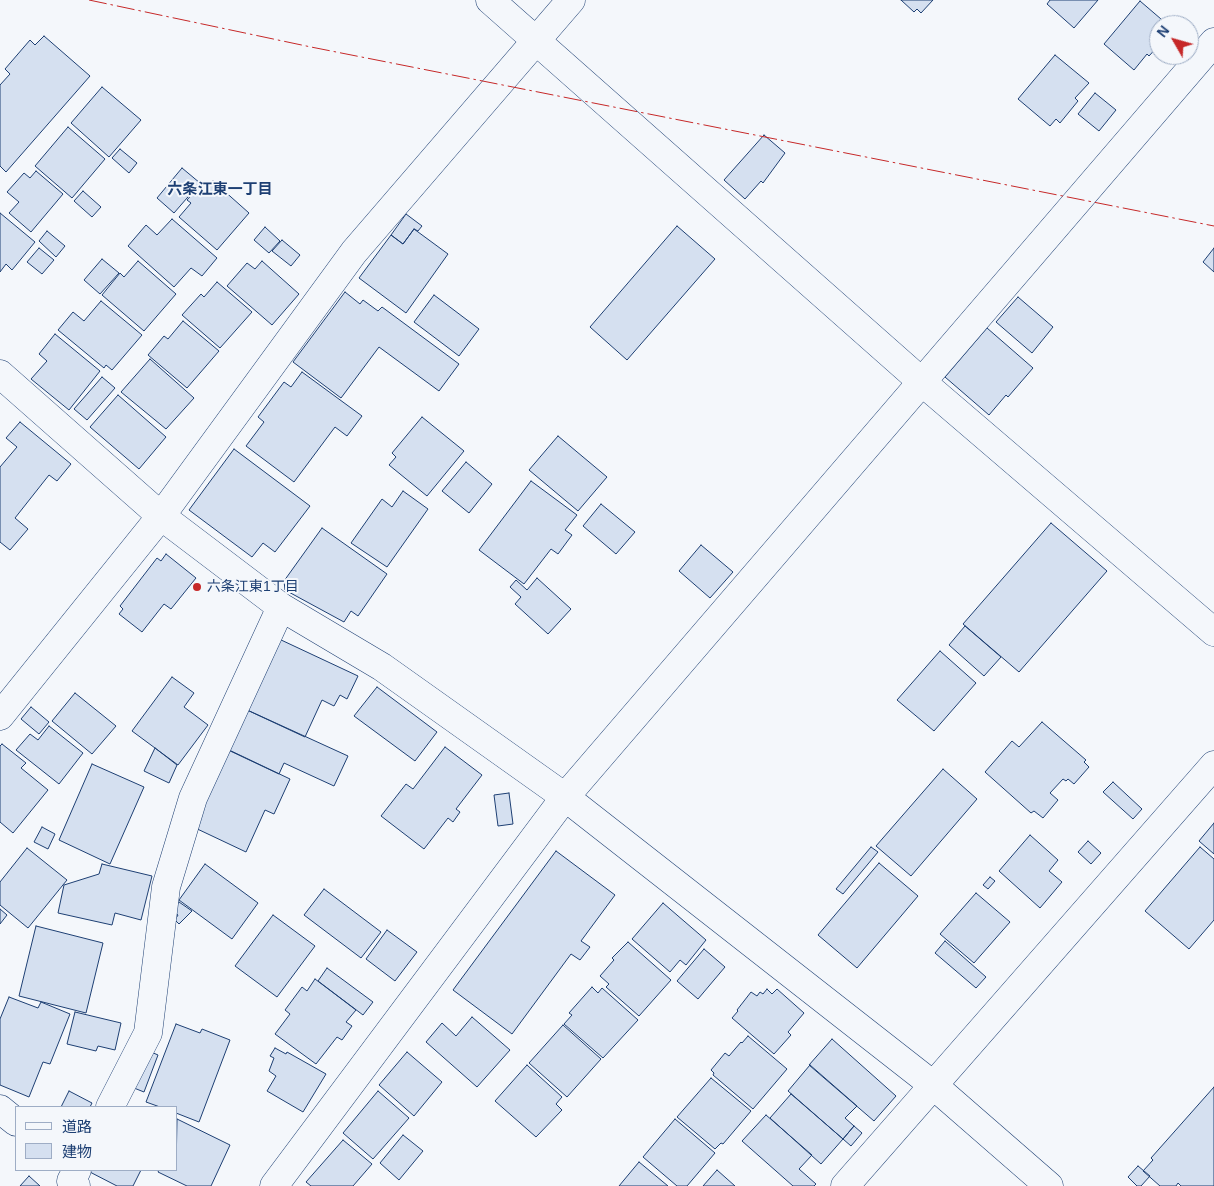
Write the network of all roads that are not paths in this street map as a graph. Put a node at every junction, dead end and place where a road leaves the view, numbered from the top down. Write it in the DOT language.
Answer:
graph roads {
  1 [pos="490,0"];
  2 [pos="571,0"];
  3 [pos="536,40"];
  4 [pos="1214,42"];
  5 [pos="0,374"];
  6 [pos="922,382"];
  7 [pos="161,516"];
  8 [pos="281,607"];
  9 [pos="1214,632"];
  10 [pos="0,716"];
  11 [pos="1214,765"];
  12 [pos="565,797"];
  13 [pos="933,1084"];
  14 [pos="111,1106"];
  15 [pos="0,1108"];
  16 [pos="15,1121"];
  17 [pos="274,1186"];
  18 [pos="845,1186"];
  19 [pos="1049,1186"];
  1 -- 3 [label="street"];
  2 -- 3 [label="street"];
  3 -- 6 [label="street"];
  3 -- 7 [label="street"];
  4 -- 6 [label="street"];
  5 -- 7 [label="street"];
  6 -- 9 [label="street"];
  6 -- 12 [label="street"];
  7 -- 8 [label="street"];
  7 -- 10 [label="street"];
  8 -- 12 [label="street"];
  8 -- 14 [label="street"];
  11 -- 13 [label="street"];
  12 -- 13 [label="street"];
  12 -- 17 [label="street"];
  13 -- 18 [label="street"];
  13 -- 19 [label="street"];
  15 -- 16 [label="street"];
}
